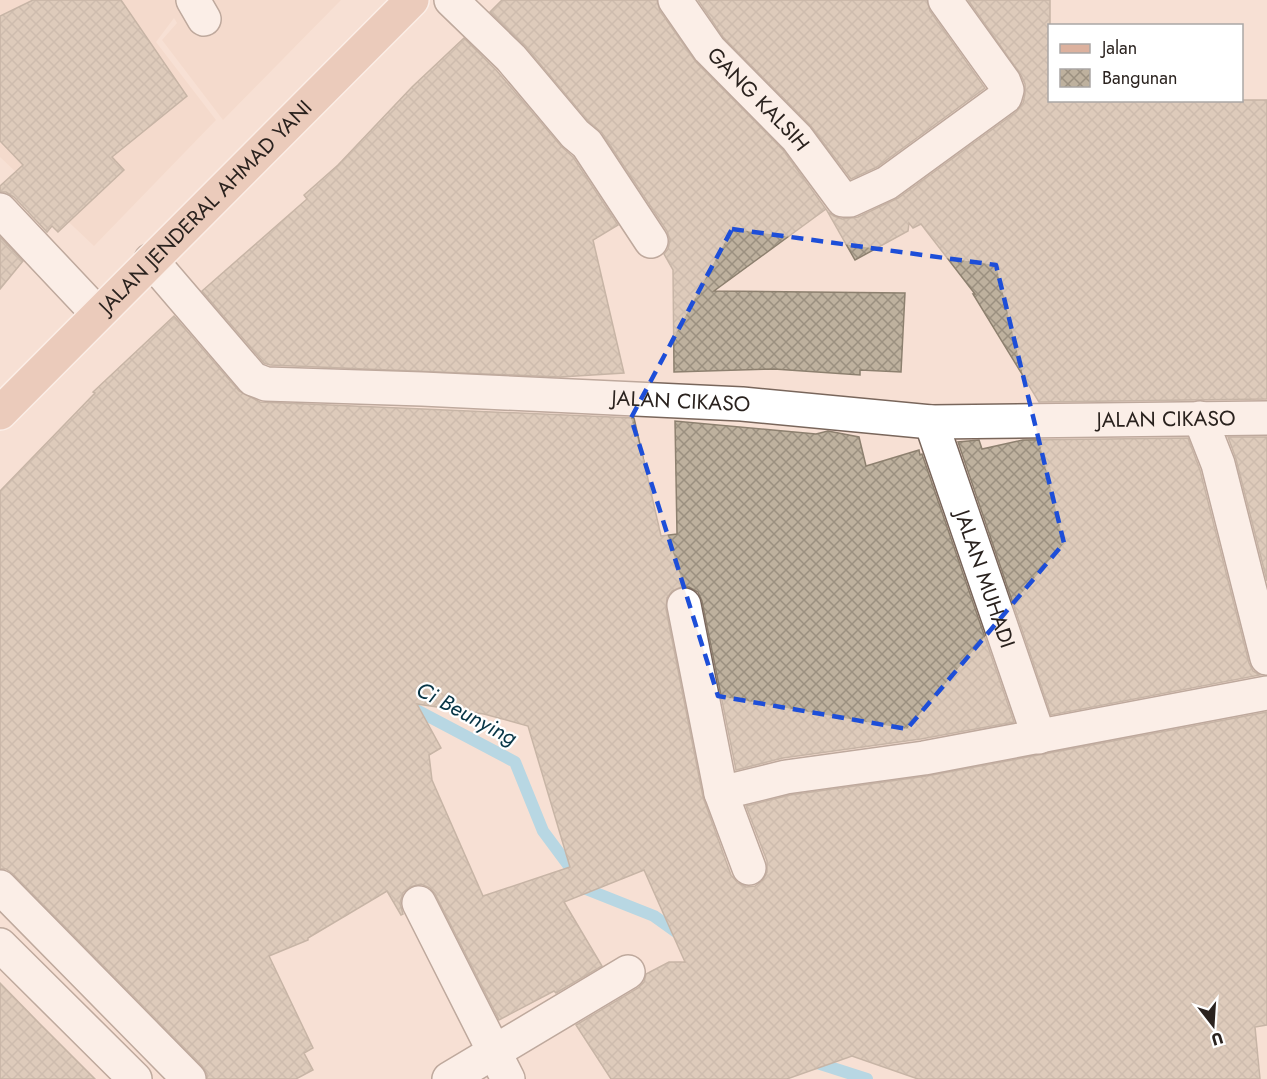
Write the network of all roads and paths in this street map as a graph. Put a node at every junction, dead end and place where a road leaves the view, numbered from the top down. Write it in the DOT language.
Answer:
graph roads {
  1 [pos="412,0"];
  2 [pos="451,0"];
  3 [pos="675,0"];
  4 [pos="945,0"];
  5 [pos="0,210"];
  6 [pos="651,241"];
  7 [pos="151,260"];
  8 [pos="98,314"];
  9 [pos="0,413"];
  10 [pos="1200,418"];
  11 [pos="1267,418"];
  12 [pos="931,422"];
  13 [pos="684,605"];
  14 [pos="1267,658"];
  15 [pos="1267,693"];
  16 [pos="1039,736"];
  17 [pos="721,793"];
  18 [pos="749,868"];
  19 [pos="0,887"];
  20 [pos="419,903"];
  21 [pos="0,945"];
  22 [pos="628,972"];
  23 [pos="501,1065"];
  24 [pos="135,1079"];
  25 [pos="189,1079"];
  26 [pos="449,1079"];
  1 -- 7 [label="main road, JALAN JENDERAL AHMAD YANI"];
  2 -- 6 [label="street"];
  3 -- 4 [label="street, GANG KALSIH"];
  5 -- 8 [label="street"];
  7 -- 8 [label="main road, JALAN JENDERAL AHMAD YANI"];
  7 -- 12 [label="street, JALAN CIKASO"];
  8 -- 9 [label="main road, JALAN JENDERAL AHMAD YANI"];
  10 -- 11 [label="street, JALAN CIKASO"];
  10 -- 12 [label="street, JALAN CIKASO"];
  10 -- 14 [label="street"];
  12 -- 16 [label="street, JALAN MUHADI"];
  13 -- 17 [label="street"];
  15 -- 16 [label="street"];
  16 -- 17 [label="street"];
  17 -- 18 [label="street"];
  19 -- 25 [label="street"];
  20 -- 23 [label="street"];
  21 -- 24 [label="street"];
  22 -- 23 [label="street"];
  23 -- 26 [label="street"];
}
